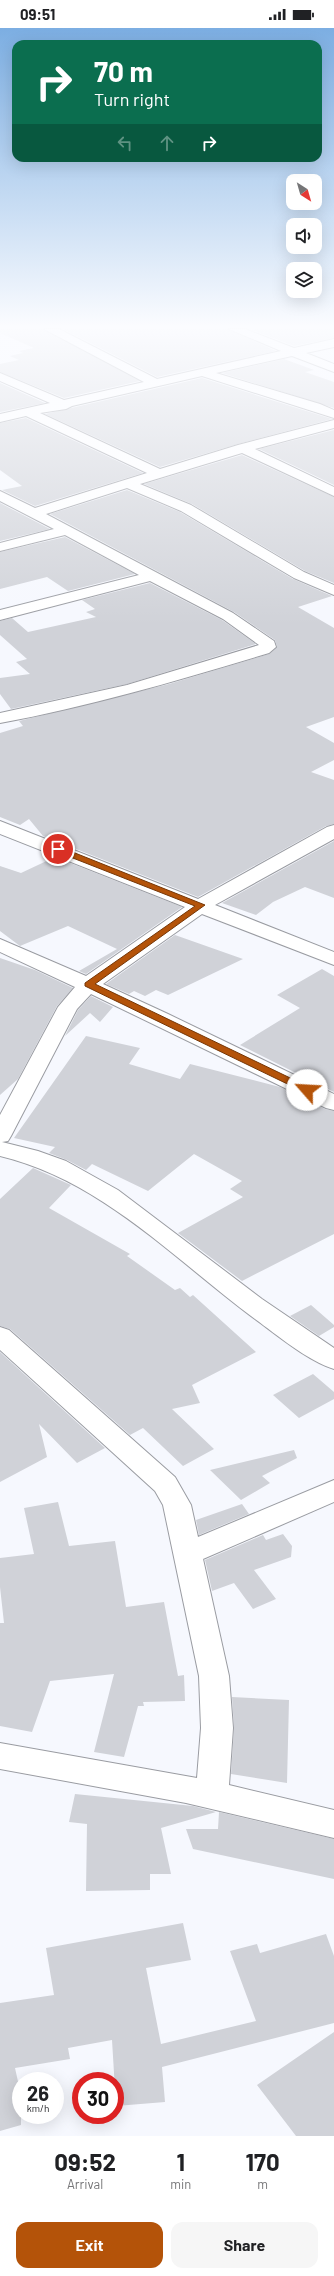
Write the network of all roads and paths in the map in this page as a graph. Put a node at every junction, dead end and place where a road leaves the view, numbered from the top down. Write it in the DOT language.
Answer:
graph roads {
  1 [pos="60,427"];
  2 [pos="321,427"];
  3 [pos="243,448"];
  4 [pos="158,474"];
  5 [pos="128,484"];
  6 [pos="334,492"];
  7 [pos="0,495"];
  8 [pos="33,513"];
  9 [pos="65,531"];
  10 [pos="0,548"];
  11 [pos="151,576"];
  12 [pos="334,590"];
  13 [pos="0,615"];
  14 [pos="2,712"];
  15 [pos="0,826"];
  16 [pos="334,831"];
  17 [pos="201,905"];
  18 [pos="0,945"];
  19 [pos="334,959"];
  20 [pos="88,984"];
  21 [pos="334,1103"];
  22 [pos="0,1136"];
  23 [pos="0,1149"];
  24 [pos="0,1336"];
  25 [pos="334,1360"];
  26 [pos="334,1490"];
  27 [pos="187,1554"];
  28 [pos="0,1756"];
  29 [pos="212,1794"];
  30 [pos="334,1824"];
  1 -- 4 [label="street"];
  2 -- 3 [label="street"];
  3 -- 4 [label="street"];
  3 -- 6 [label="street"];
  4 -- 5 [label="street"];
  5 -- 8 [label="street"];
  5 -- 12 [label="street"];
  7 -- 8 [label="street"];
  8 -- 9 [label="street"];
  9 -- 10 [label="street"];
  9 -- 11 [label="street"];
  11 -- 13 [label="street"];
  11 -- 14 [label="street"];
  15 -- 17 [label="street"];
  16 -- 17 [label="street"];
  17 -- 19 [label="street"];
  17 -- 20 [label="street"];
  18 -- 20 [label="street"];
  20 -- 21 [label="street"];
  20 -- 22 [label="street"];
  23 -- 25 [label="street"];
  24 -- 27 [label="street"];
  26 -- 27 [label="street"];
  27 -- 29 [label="street"];
  28 -- 29 [label="street"];
  29 -- 30 [label="street"];
}
